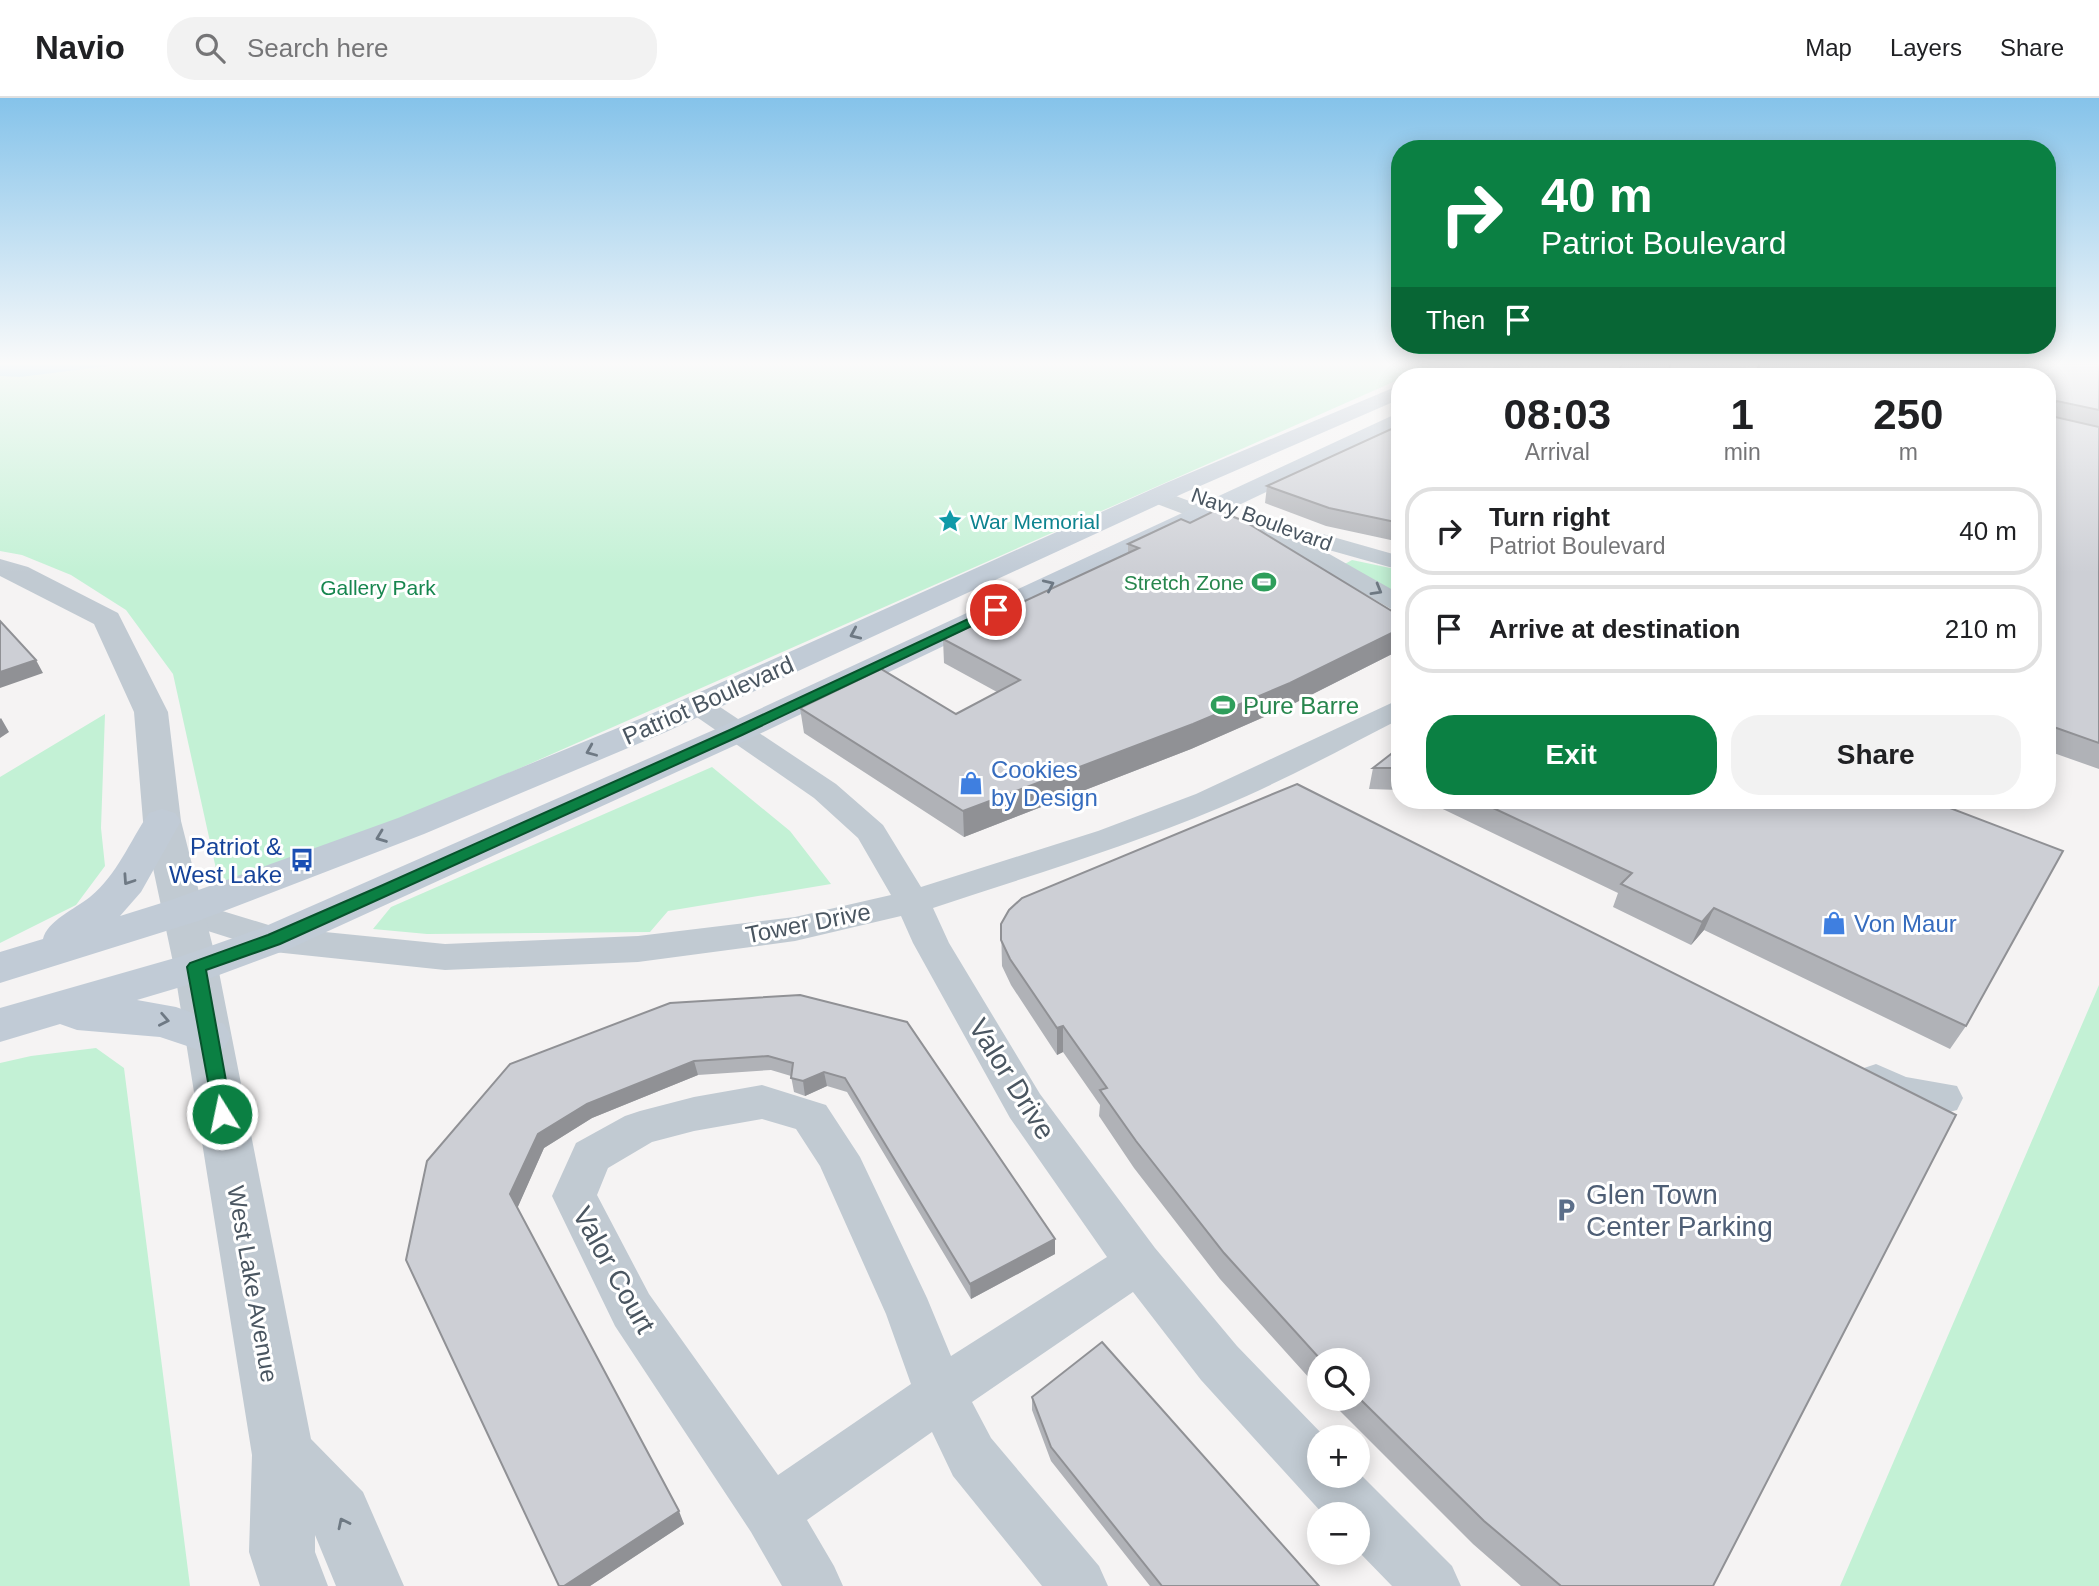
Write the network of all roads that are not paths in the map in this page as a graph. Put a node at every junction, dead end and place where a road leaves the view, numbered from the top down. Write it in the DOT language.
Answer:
graph roads {
  1 [pos="1302,433"];
  2 [pos="1370,433"];
  3 [pos="1166,492"];
  4 [pos="1211,509"];
  5 [pos="1341,558"];
  6 [pos="1391,562"];
  7 [pos="6,574"];
  8 [pos="1391,597"];
  9 [pos="698,705"];
  10 [pos="1391,713"];
  11 [pos="737,732"];
  12 [pos="1277,770"];
  13 [pos="1312,793"];
  14 [pos="162,821"];
  15 [pos="913,902"];
  16 [pos="183,911"];
  17 [pos="274,939"];
  18 [pos="39,956"];
  19 [pos="196,967"];
  20 [pos="0,968"];
  21 [pos="47,1011"];
  22 [pos="0,1025"];
  23 [pos="208,1036"];
  24 [pos="1842,1062"];
  25 [pos="1942,1098"];
  26 [pos="1138,1263"];
  27 [pos="940,1394"];
  28 [pos="283,1455"];
  29 [pos="1307,1458"];
  30 [pos="1336,1488"];
  31 [pos="771,1512"];
  32 [pos="294,1586"];
  33 [pos="370,1586"];
  34 [pos="814,1586"];
  35 [pos="1079,1586"];
  36 [pos="1432,1586"];
  1 -- 3 [label="main road, Patriot Boulevard"];
  2 -- 4 [label="main road, Patriot Boulevard"];
  3 -- 4 [label="street, Navy Boulevard"];
  3 -- 9 [label="main road, Patriot Boulevard, one-way"];
  4 -- 5 [label="street, Navy Boulevard"];
  11 -- 4 [label="main road, Patriot Boulevard, one-way"];
  5 -- 6 [label="street, Navy Boulevard"];
  5 -- 8 [label="street, Navy Boulevard, one-way"];
  7 -- 14 [label="street, West Lake Avenue"];
  9 -- 11 [label="street, Valor Drive"];
  9 -- 16 [label="main road, Patriot Boulevard, one-way"];
  10 -- 12 [label="street, Tower Drive"];
  11 -- 15 [label="street, Valor Drive"];
  11 -- 17 [label="main road, Patriot Boulevard"];
  12 -- 13 [label="street"];
  12 -- 15 [label="street, Tower Drive"];
  14 -- 16 [label="street, West Lake Avenue"];
  14 -- 18 [label="main road, one-way"];
  15 -- 17 [label="street, Tower Drive"];
  15 -- 26 [label="street, Valor Drive"];
  16 -- 17 [label="street, Tower Drive"];
  16 -- 18 [label="main road, Patriot Boulevard"];
  16 -- 19 [label="street, West Lake Avenue"];
  17 -- 19 [label="main road, Patriot Boulevard"];
  18 -- 20 [label="main road, Patriot Boulevard"];
  19 -- 21 [label="main road, Patriot Boulevard"];
  19 -- 23 [label="street, West Lake Avenue"];
  21 -- 22 [label="main road, Patriot Boulevard"];
  21 -- 23 [label="main road, one-way"];
  23 -- 28 [label="street, West Lake Avenue"];
  24 -- 25 [label="street"];
  26 -- 27 [label="street"];
  26 -- 29 [label="street, Valor Drive"];
  27 -- 31 [label="street"];
  27 -- 31 [label="street, Valor Court"];
  27 -- 35 [label="street, Valor Court"];
  28 -- 32 [label="street, West Lake Avenue"];
  33 -- 28 [label="street, one-way"];
  30 -- 36 [label="street, Valor Drive"];
  31 -- 34 [label="street, Valor Court"];
}
